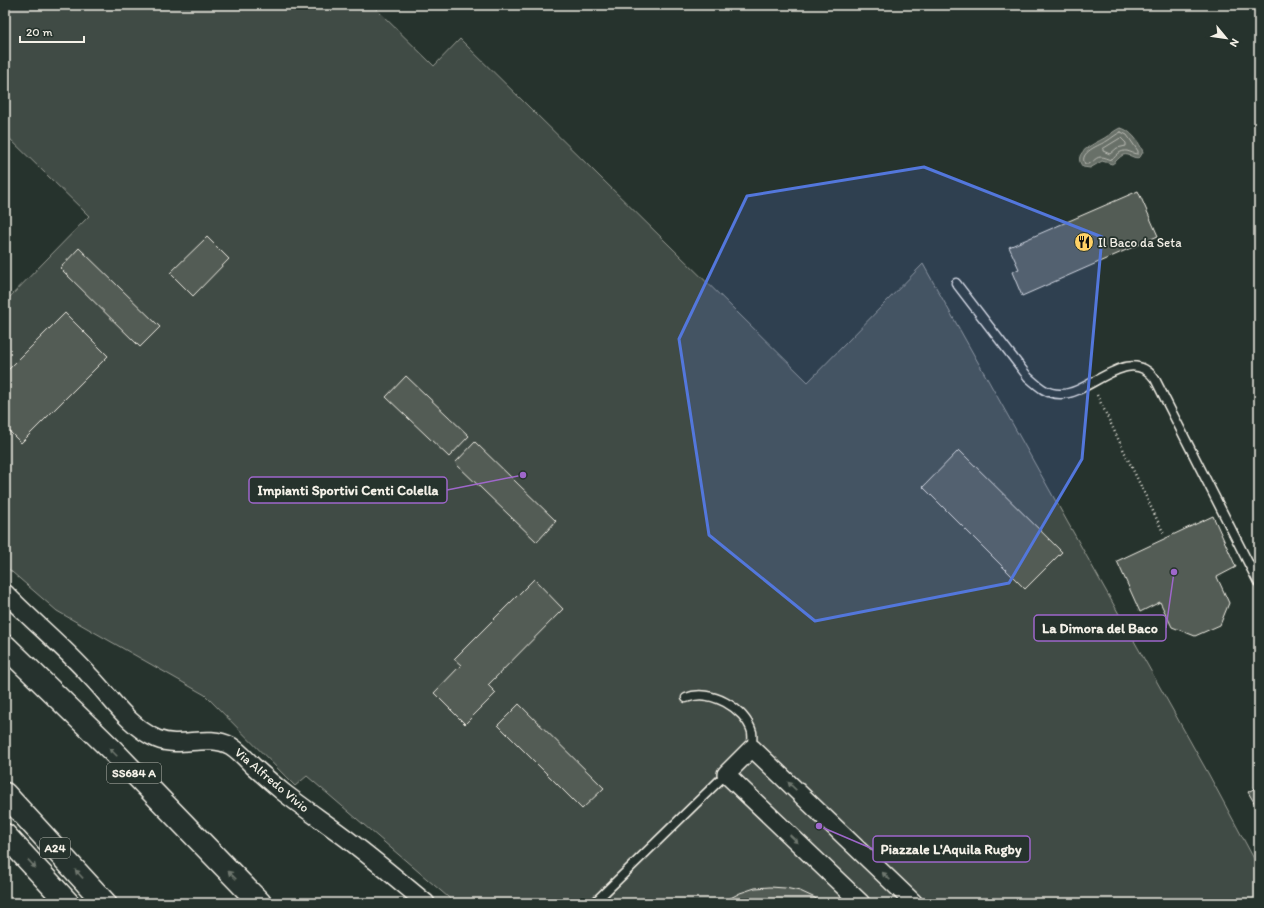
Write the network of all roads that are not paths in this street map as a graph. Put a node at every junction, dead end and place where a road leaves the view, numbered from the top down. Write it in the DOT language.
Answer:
graph roads {
  1 [pos="956,283"];
  2 [pos="1259,584"];
  3 [pos="5,593"];
  4 [pos="5,646"];
  5 [pos="686,698"];
  6 [pos="752,748"];
  7 [pos="726,774"];
  8 [pos="5,794"];
  9 [pos="5,835"];
  10 [pos="68,903"];
  11 [pos="105,903"];
  12 [pos="260,903"];
  13 [pos="426,903"];
  14 [pos="594,903"];
  15 [pos="861,903"];
  16 [pos="914,903"];
  1 -- 2 [label="lane"];
  3 -- 13 [label="street, Via Alfredo Vivio"];
  12 -- 4 [label="highway, SS684 A, one-way"];
  5 -- 6 [label="lane"];
  6 -- 7 [label="street"];
  16 -- 6 [label="street, one-way"];
  7 -- 14 [label="lane"];
  7 -- 15 [label="street, one-way"];
  11 -- 8 [label="highway, A24, one-way"];
  9 -- 10 [label="highway, A24, one-way"];
}
